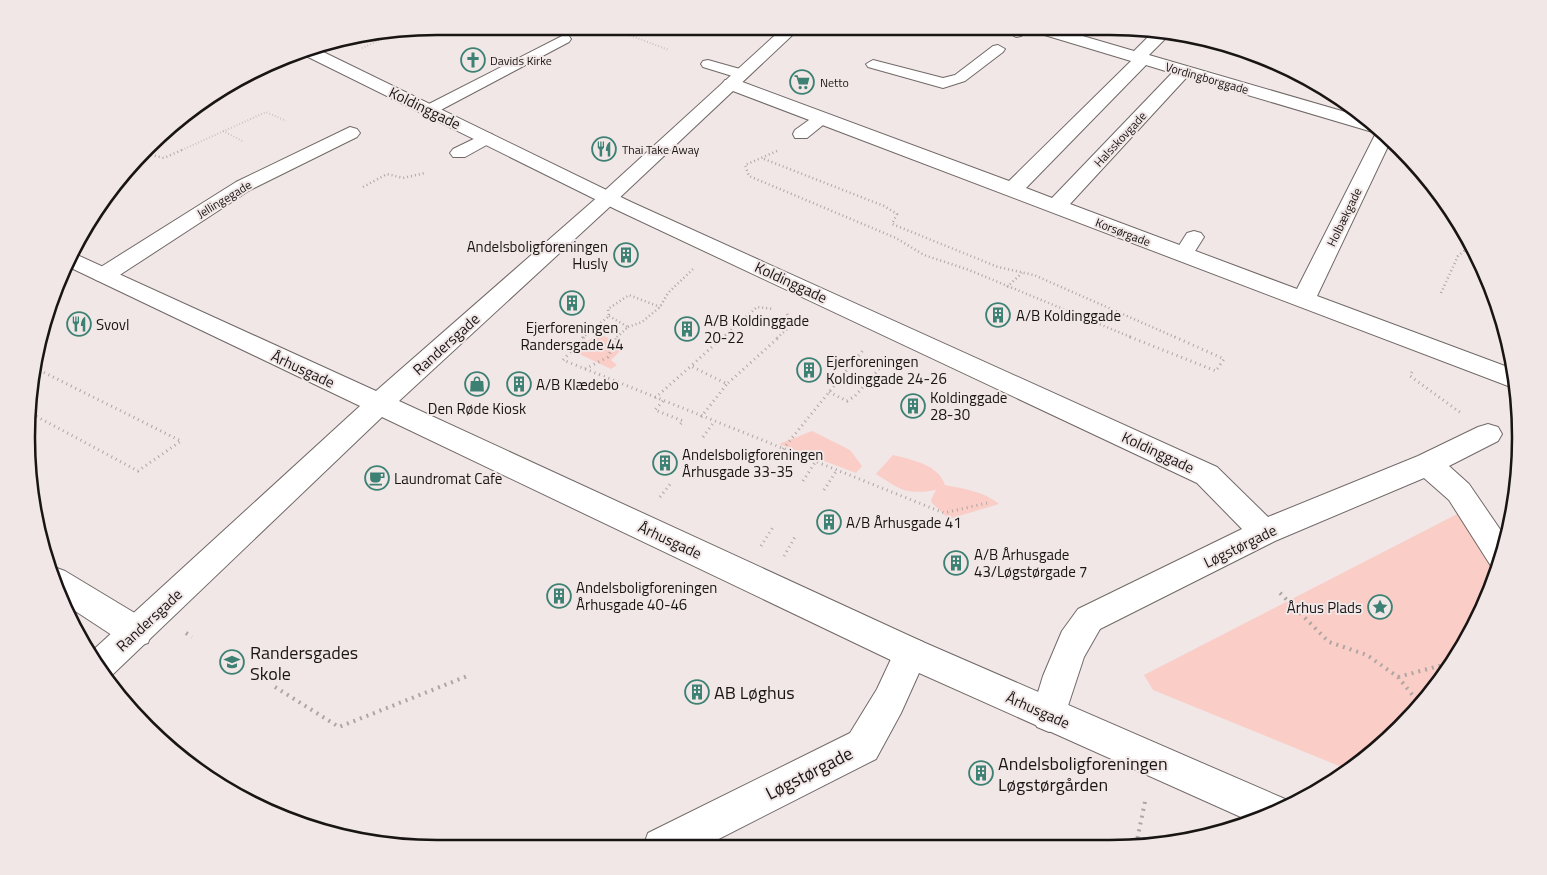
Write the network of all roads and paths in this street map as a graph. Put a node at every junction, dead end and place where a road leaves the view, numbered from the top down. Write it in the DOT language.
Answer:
graph roads {
  1 [pos="629,35"];
  2 [pos="784,35"];
  3 [pos="1061,35"];
  4 [pos="1158,38"];
  5 [pos="564,40"];
  6 [pos="998,49"];
  7 [pos="669,50"];
  8 [pos="315,54"];
  9 [pos="1140,58"];
  10 [pos="708,64"];
  11 [pos="872,64"];
  12 [pos="1183,71"];
  13 [pos="736,79"];
  14 [pos="429,110"];
  15 [pos="822,118"];
  16 [pos="1356,119"];
  17 [pos="286,121"];
  18 [pos="223,131"];
  19 [pos="350,133"];
  20 [pos="802,134"];
  21 [pos="486,138"];
  22 [pos="1381,141"];
  23 [pos="244,142"];
  24 [pos="777,151"];
  25 [pos="459,153"];
  26 [pos="151,155"];
  27 [pos="764,159"];
  28 [pos="425,173"];
  29 [pos="363,187"];
  30 [pos="1013,189"];
  31 [pos="608,198"];
  32 [pos="1056,206"];
  33 [pos="1465,250"];
  34 [pos="76,262"];
  35 [pos="691,271"];
  36 [pos="1022,272"];
  37 [pos="104,275"];
  38 [pos="781,278"];
  39 [pos="1007,287"];
  40 [pos="1441,293"];
  41 [pos="1302,300"];
  42 [pos="660,307"];
  43 [pos="784,310"];
  44 [pos="609,316"];
  45 [pos="628,327"];
  46 [pos="1422,345"];
  47 [pos="862,350"];
  48 [pos="886,362"];
  49 [pos="691,366"];
  50 [pos="584,369"];
  51 [pos="41,371"];
  52 [pos="1507,377"];
  53 [pos="727,384"];
  54 [pos="829,392"];
  55 [pos="655,398"];
  56 [pos="663,401"];
  57 [pos="378,404"];
  58 [pos="36,416"];
  59 [pos="701,416"];
  60 [pos="714,422"];
  61 [pos="678,427"];
  62 [pos="1488,434"];
  63 [pos="703,437"];
  64 [pos="783,449"];
  65 [pos="816,461"];
  66 [pos="1428,464"];
  67 [pos="837,470"];
  68 [pos="803,481"];
  69 [pos="824,490"];
  70 [pos="987,503"];
  71 [pos="1264,532"];
  72 [pos="1496,548"];
  73 [pos="64,587"];
  74 [pos="1280,593"];
  75 [pos="136,632"];
  76 [pos="911,652"];
  77 [pos="104,662"];
  78 [pos="1441,665"];
  79 [pos="470,676"];
  80 [pos="1398,677"];
  81 [pos="274,687"];
  82 [pos="1416,698"];
  83 [pos="1050,715"];
  84 [pos="1153,760"];
  85 [pos="1265,809"];
  86 [pos="1137,839"];
  87 [pos="676,840"];
  1 -- 7 [label="path"];
  2 -- 13 [label="street, Randersgade"];
  3 -- 9 [label="street, Vordingborggade"];
  4 -- 9 [label="street"];
  5 -- 14 [label="lane"];
  6 -- 11 [label="lane"];
  8 -- 14 [label="street, Koldinggade"];
  9 -- 12 [label="street, Vordingborggade"];
  9 -- 30 [label="street"];
  10 -- 13 [label="lane"];
  12 -- 16 [label="street, Vordingborggade"];
  12 -- 32 [label="street, Halsskovgade"];
  13 -- 15 [label="street, Korsørgade"];
  13 -- 31 [label="street, Randersgade"];
  14 -- 21 [label="street, Koldinggade"];
  15 -- 20 [label="lane"];
  15 -- 30 [label="street, Korsørgade"];
  17 -- 18 [label="path"];
  18 -- 23 [label="path"];
  18 -- 26 [label="path"];
  19 -- 37 [label="street, Jellingegade"];
  21 -- 25 [label="lane"];
  21 -- 31 [label="street, Koldinggade"];
  22 -- 41 [label="street, Holbækgade"];
  24 -- 27 [label="path"];
  27 -- 36 [label="path"];
  27 -- 39 [label="path"];
  28 -- 29 [label="path"];
  30 -- 32 [label="street, Korsørgade"];
  31 -- 38 [label="street, Koldinggade"];
  31 -- 57 [label="street, Randersgade"];
  32 -- 41 [label="street, Korsørgade"];
  33 -- 40 [label="path"];
  34 -- 37 [label="street, Århusgade"];
  35 -- 42 [label="path"];
  36 -- 39 [label="path"];
  36 -- 39 [label="path"];
  37 -- 57 [label="street, Århusgade"];
  38 -- 43 [label="path"];
  38 -- 71 [label="street, Koldinggade"];
  41 -- 46 [label="street, Korsørgade"];
  42 -- 44 [label="path"];
  42 -- 45 [label="path"];
  43 -- 49 [label="path"];
  43 -- 53 [label="path"];
  44 -- 45 [label="path"];
  44 -- 50 [label="path"];
  45 -- 50 [label="path"];
  46 -- 52 [label="street, Korsørgade"];
  46 -- 62 [label="path"];
  47 -- 54 [label="path"];
  48 -- 54 [label="path"];
  49 -- 53 [label="path"];
  49 -- 55 [label="path"];
  50 -- 55 [label="path"];
  51 -- 58 [label="path"];
  53 -- 59 [label="path"];
  54 -- 64 [label="path"];
  55 -- 56 [label="path"];
  56 -- 59 [label="path"];
  56 -- 61 [label="path"];
  57 -- 75 [label="street, Randersgade"];
  57 -- 76 [label="street, Århusgade"];
  59 -- 60 [label="path"];
  60 -- 63 [label="path"];
  60 -- 64 [label="path"];
  62 -- 66 [label="street, Løgstørgade"];
  64 -- 65 [label="path"];
  65 -- 67 [label="path"];
  65 -- 68 [label="path"];
  66 -- 71 [label="street, Løgstørgade"];
  66 -- 72 [label="street"];
  67 -- 69 [label="path"];
  67 -- 70 [label="path"];
  71 -- 83 [label="street, Løgstørgade"];
  73 -- 75 [label="street"];
  74 -- 80 [label="path"];
  75 -- 77 [label="street, Randersgade"];
  76 -- 83 [label="street, Århusgade"];
  76 -- 87 [label="street, Løgstørgade"];
  78 -- 80 [label="path"];
  79 -- 81 [label="path"];
  80 -- 82 [label="path"];
  83 -- 84 [label="street, Århusgade"];
  84 -- 85 [label="street, Århusgade"];
  84 -- 86 [label="path"];
}
